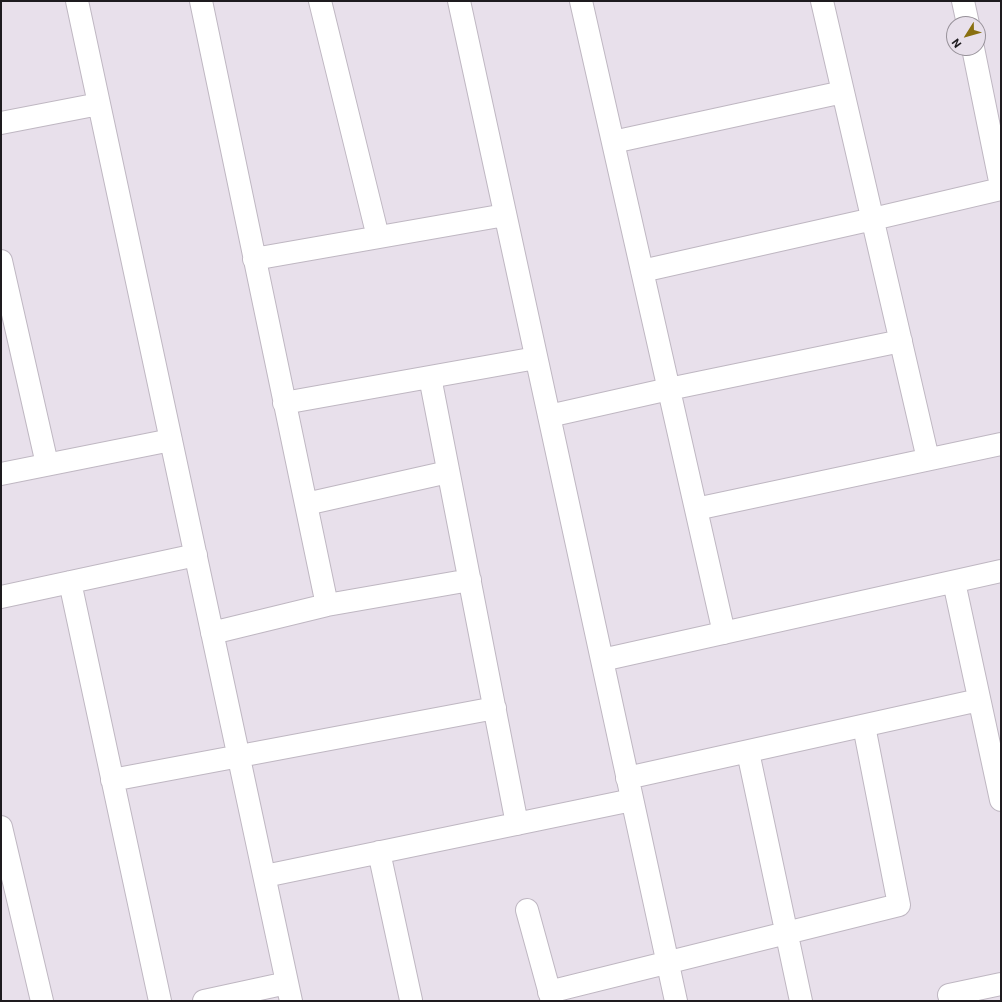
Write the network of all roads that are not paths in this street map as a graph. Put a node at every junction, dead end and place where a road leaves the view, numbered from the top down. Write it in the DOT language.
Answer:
graph roads {
  1 [pos="77,1"];
  2 [pos="201,1"];
  3 [pos="320,1"];
  4 [pos="459,1"];
  5 [pos="822,1"];
  6 [pos="963,1"];
  7 [pos="586,2"];
  8 [pos="966,16"];
  9 [pos="975,56"];
  10 [pos="843,92"];
  11 [pos="99,104"];
  12 [pos="1,123"];
  13 [pos="613,142"];
  14 [pos="1001,188"];
  15 [pos="505,215"];
  16 [pos="873,219"];
  17 [pos="378,237"];
  18 [pos="254,259"];
  19 [pos="1,261"];
  20 [pos="642,271"];
  21 [pos="10,340"];
  22 [pos="901,342"];
  23 [pos="536,358"];
  24 [pos="430,377"];
  25 [pos="669,389"];
  26 [pos="284,403"];
  27 [pos="549,416"];
  28 [pos="171,440"];
  29 [pos="1001,444"];
  30 [pos="928,459"];
  31 [pos="47,464"];
  32 [pos="448,472"];
  33 [pos="1,474"];
  34 [pos="306,504"];
  35 [pos="696,509"];
  36 [pos="196,555"];
  37 [pos="1001,571"];
  38 [pos="470,580"];
  39 [pos="70,582"];
  40 [pos="954,582"];
  41 [pos="1,597"];
  42 [pos="327,606"];
  43 [pos="212,633"];
  44 [pos="724,633"];
  45 [pos="602,660"];
  46 [pos="979,700"];
  47 [pos="494,708"];
  48 [pos="864,726"];
  49 [pos="748,752"];
  50 [pos="239,756"];
  51 [pos="627,778"];
  52 [pos="112,780"];
  53 [pos="632,800"];
  54 [pos="1001,800"];
  55 [pos="517,824"];
  56 [pos="1,827"];
  57 [pos="379,852"];
  58 [pos="265,876"];
  59 [pos="527,910"];
  60 [pos="787,933"];
  61 [pos="667,963"];
  62 [pos="1001,984"];
  63 [pos="289,992"];
  64 [pos="949,995"];
  65 [pos="550,997"];
  66 [pos="412,1000"];
  67 [pos="42,1001"];
  68 [pos="160,1001"];
  69 [pos="204,1001"];
  70 [pos="676,1001"];
  71 [pos="801,1001"];
  1 -- 11 [label="street"];
  2 -- 18 [label="street"];
  3 -- 17 [label="street"];
  4 -- 15 [label="street"];
  5 -- 10 [label="street"];
  6 -- 8 [label="street"];
  7 -- 13 [label="street"];
  9 -- 14 [label="street"];
  10 -- 13 [label="street"];
  10 -- 16 [label="street"];
  11 -- 12 [label="street"];
  11 -- 28 [label="street"];
  13 -- 20 [label="street"];
  14 -- 16 [label="street"];
  15 -- 17 [label="street"];
  15 -- 23 [label="street"];
  16 -- 20 [label="street"];
  16 -- 22 [label="street"];
  17 -- 18 [label="street"];
  18 -- 26 [label="street"];
  19 -- 21 [label="street"];
  20 -- 25 [label="street"];
  21 -- 31 [label="street"];
  22 -- 25 [label="street"];
  22 -- 30 [label="street"];
  23 -- 24 [label="street"];
  23 -- 27 [label="street"];
  24 -- 26 [label="street"];
  24 -- 32 [label="street"];
  25 -- 27 [label="street"];
  25 -- 35 [label="street"];
  26 -- 34 [label="street"];
  27 -- 45 [label="street"];
  28 -- 31 [label="street"];
  28 -- 36 [label="street"];
  29 -- 30 [label="street"];
  30 -- 35 [label="street"];
  31 -- 33 [label="street"];
  32 -- 34 [label="street"];
  32 -- 38 [label="street"];
  34 -- 42 [label="street"];
  35 -- 44 [label="street"];
  36 -- 39 [label="street"];
  36 -- 43 [label="street"];
  37 -- 40 [label="street"];
  38 -- 42 [label="street"];
  38 -- 47 [label="street"];
  39 -- 41 [label="street"];
  39 -- 52 [label="street"];
  40 -- 44 [label="street"];
  40 -- 46 [label="street"];
  42 -- 43 [label="street"];
  43 -- 50 [label="street"];
  44 -- 45 [label="street"];
  45 -- 51 [label="street"];
  46 -- 48 [label="street"];
  46 -- 54 [label="street"];
  47 -- 50 [label="street"];
  47 -- 55 [label="street"];
  48 -- 49 [label="street"];
  48 -- 60 [label="street"];
  49 -- 51 [label="street"];
  49 -- 60 [label="street"];
  50 -- 52 [label="street"];
  50 -- 58 [label="street"];
  51 -- 53 [label="street"];
  52 -- 68 [label="street"];
  53 -- 55 [label="street"];
  53 -- 61 [label="street"];
  55 -- 57 [label="street"];
  56 -- 67 [label="street"];
  57 -- 58 [label="street"];
  57 -- 66 [label="street"];
  58 -- 63 [label="street"];
  59 -- 65 [label="street"];
  60 -- 61 [label="street"];
  60 -- 71 [label="street"];
  61 -- 65 [label="street"];
  61 -- 70 [label="street"];
  62 -- 64 [label="street"];
  63 -- 69 [label="street"];
}
